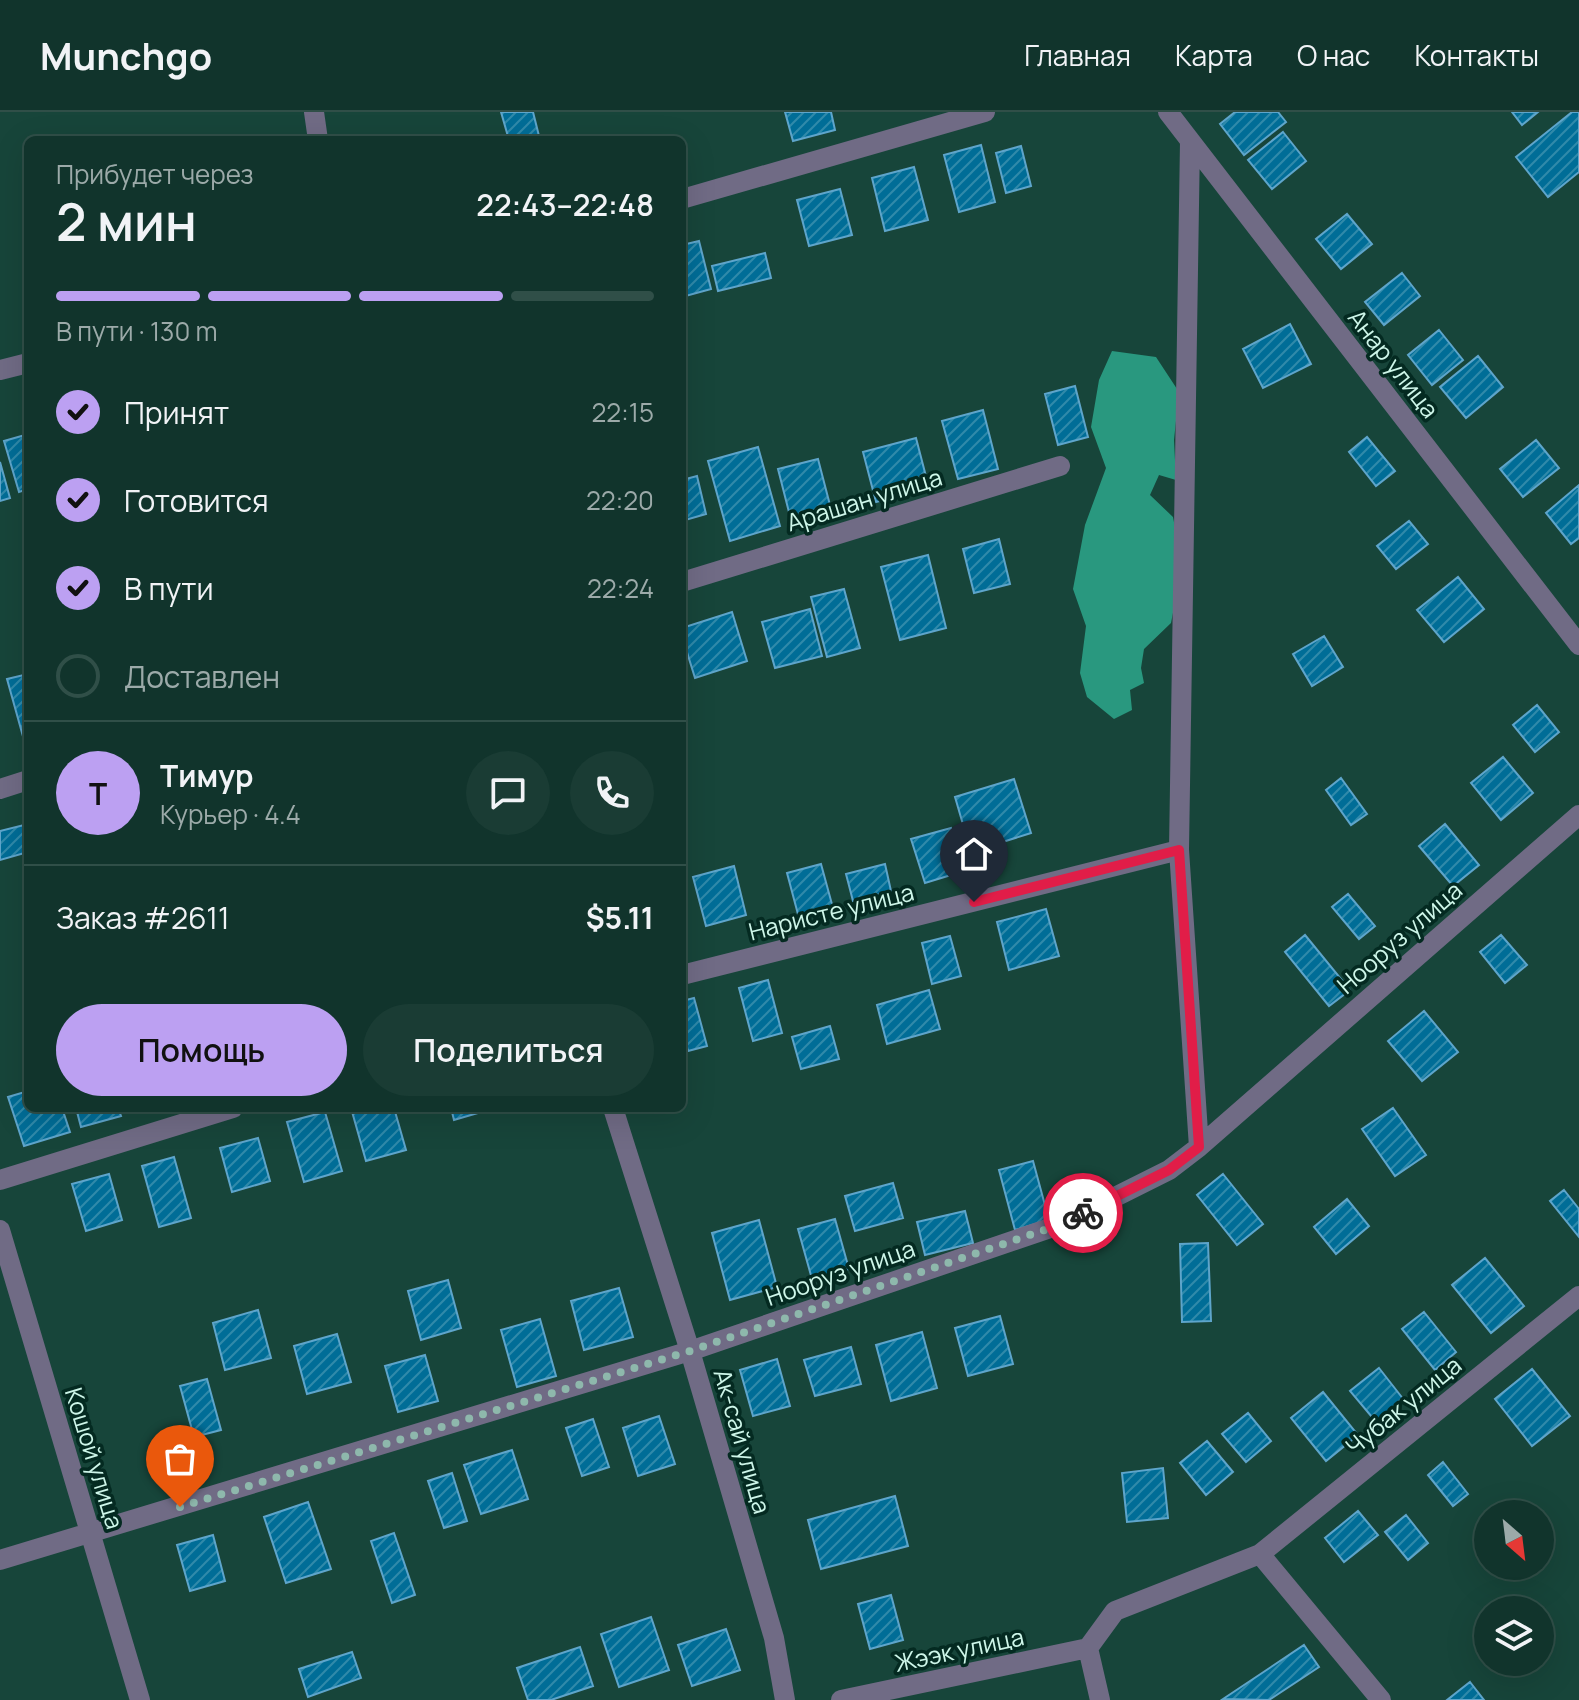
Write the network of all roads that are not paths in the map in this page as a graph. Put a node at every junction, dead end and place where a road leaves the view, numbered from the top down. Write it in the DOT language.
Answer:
graph roads {
  1 [pos="314,112"];
  2 [pos="985,112"];
  3 [pos="1168,112"];
  4 [pos="317,136"];
  5 [pos="1190,141"];
  6 [pos="686,198"];
  7 [pos="24,364"];
  8 [pos="0,370"];
  9 [pos="1060,466"];
  10 [pos="686,581"];
  11 [pos="1579,645"];
  12 [pos="24,781"];
  13 [pos="0,789"];
  14 [pos="1579,815"];
  15 [pos="1179,850"];
  16 [pos="686,974"];
  17 [pos="220,1112"];
  18 [pos="614,1112"];
  19 [pos="1199,1147"];
  20 [pos="0,1180"];
  21 [pos="0,1230"];
  22 [pos="1579,1296"];
  23 [pos="690,1351"];
  24 [pos="90,1534"];
  25 [pos="1260,1554"];
  26 [pos="0,1560"];
  27 [pos="1088,1648"];
  28 [pos="140,1700"];
  29 [pos="785,1700"];
  30 [pos="841,1700"];
  31 [pos="1100,1700"];
  32 [pos="1381,1700"];
  1 -- 4 [label="street"];
  2 -- 6 [label="street"];
  3 -- 5 [label="street, Анар улица"];
  5 -- 11 [label="street, Анар улица"];
  5 -- 15 [label="street"];
  7 -- 8 [label="street"];
  9 -- 10 [label="street, Арашан улица"];
  12 -- 13 [label="street"];
  14 -- 19 [label="street, Нооруз улица"];
  15 -- 16 [label="street, Наристе улица"];
  15 -- 19 [label="street"];
  17 -- 20 [label="street"];
  18 -- 23 [label="street, Ак-сай улица"];
  19 -- 23 [label="street, Нооруз улица"];
  21 -- 24 [label="street, Кошой улица"];
  22 -- 25 [label="street, Чубак улица"];
  23 -- 24 [label="street, Нооруз улица"];
  23 -- 29 [label="street, Ак-сай улица"];
  24 -- 26 [label="street, Нооруз улица"];
  24 -- 28 [label="street, Кошой улица"];
  25 -- 27 [label="street"];
  25 -- 32 [label="street"];
  27 -- 30 [label="street, Жээк улица"];
  27 -- 31 [label="street"];
}
